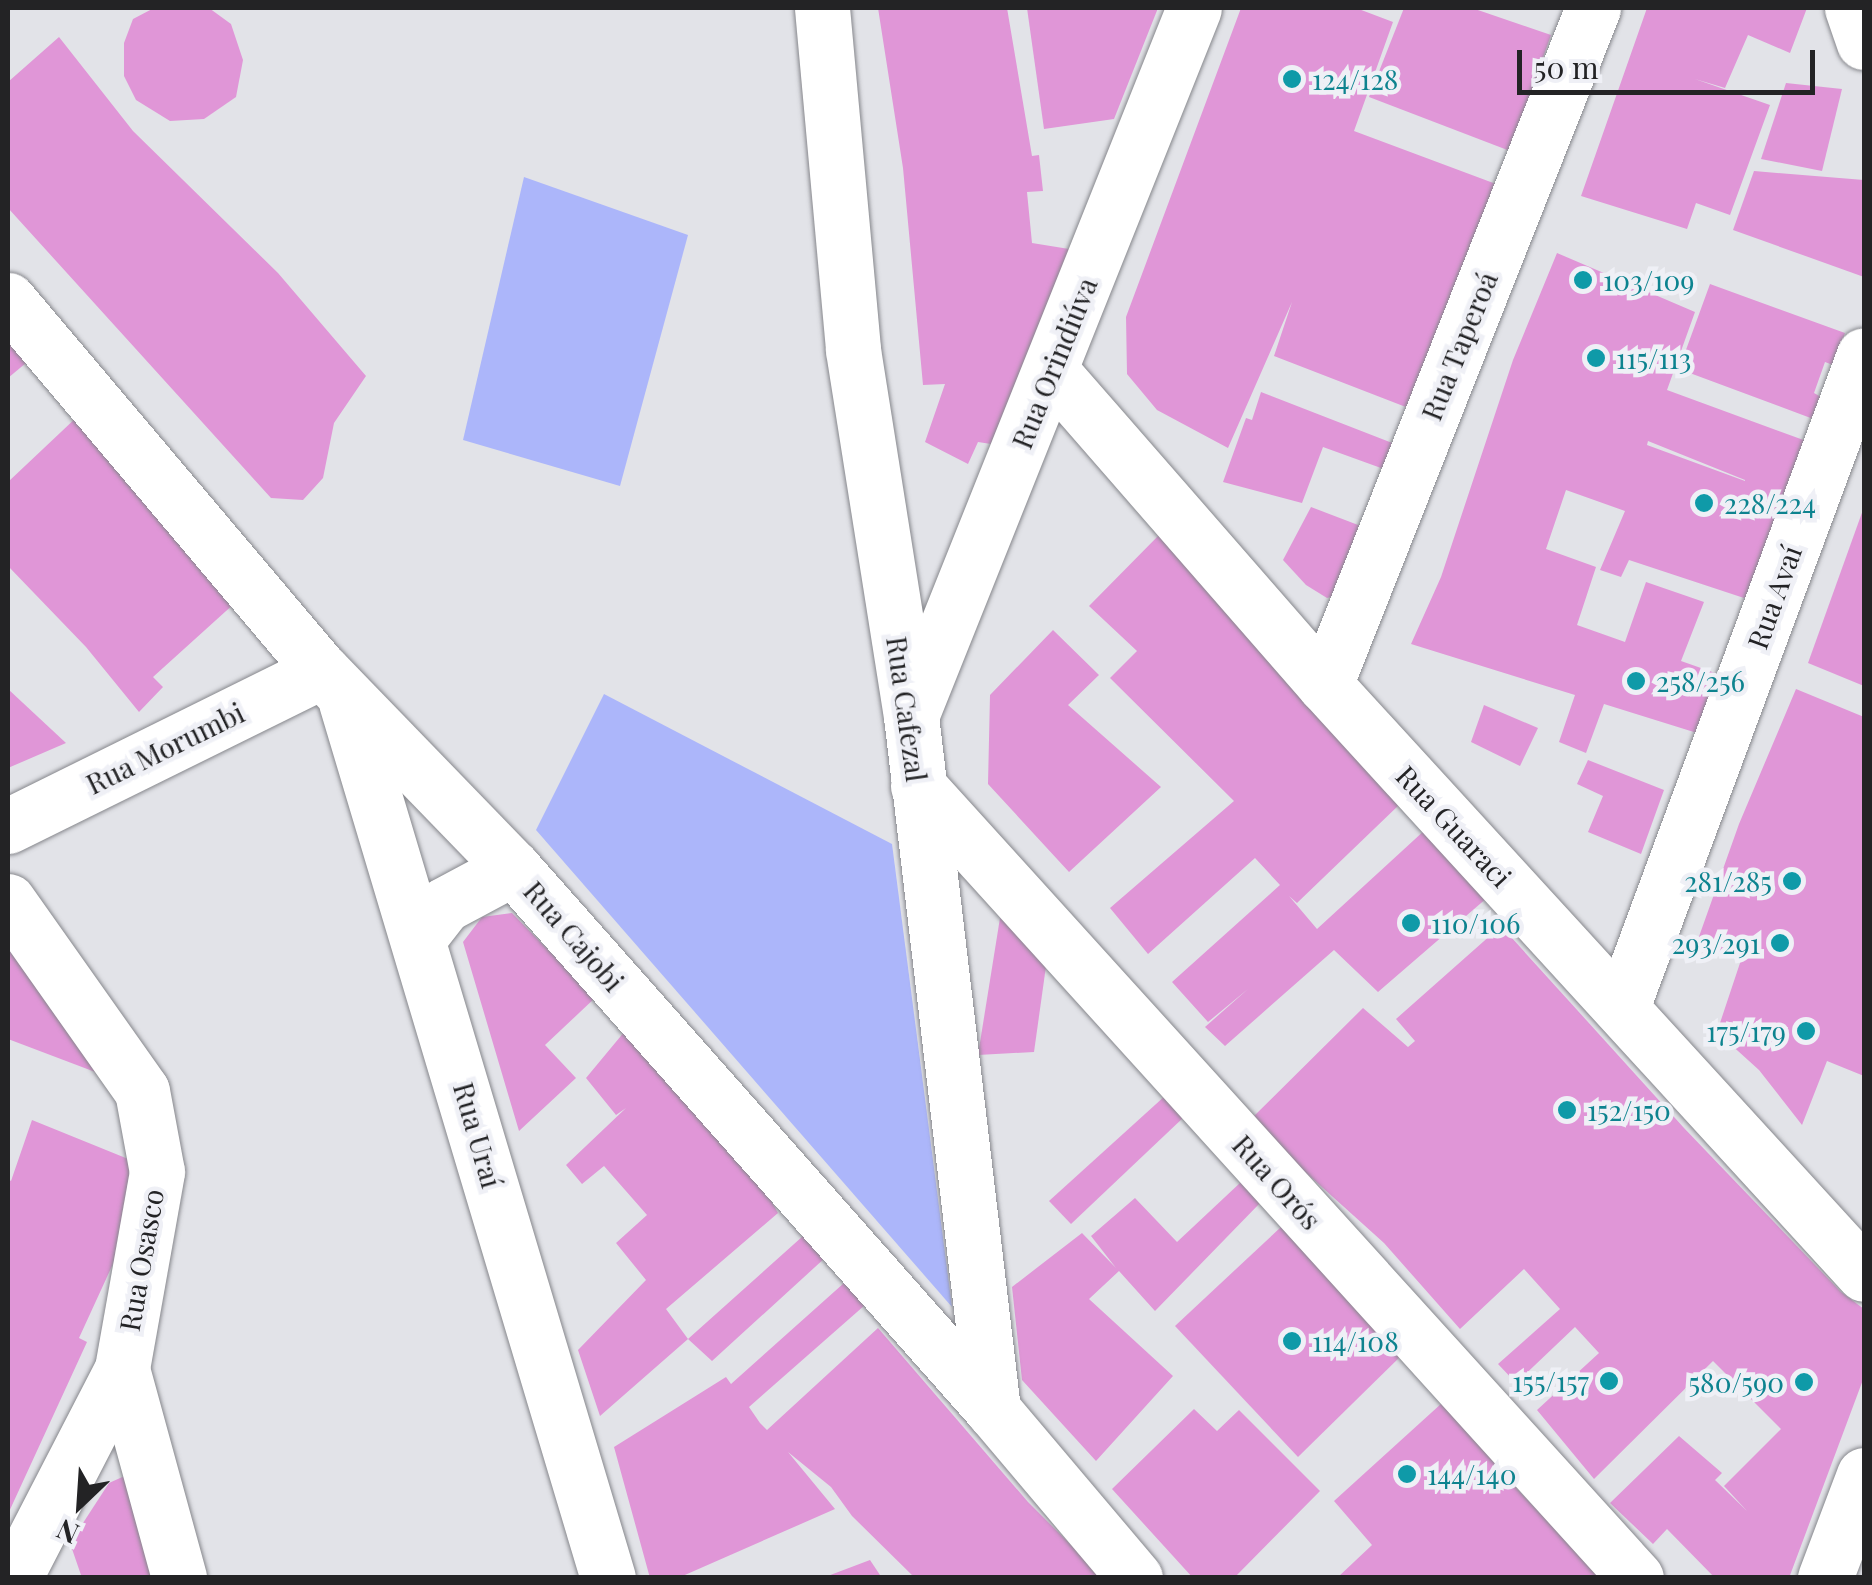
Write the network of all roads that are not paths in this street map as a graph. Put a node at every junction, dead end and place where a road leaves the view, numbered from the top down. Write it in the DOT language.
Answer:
graph roads {
  1 [pos="822,8"];
  2 [pos="1194,8"];
  3 [pos="1594,8"];
  4 [pos="1852,8"];
  5 [pos="1864,42"];
  6 [pos="8,300"];
  7 [pos="1864,355"];
  8 [pos="1050,372"];
  9 [pos="333,683"];
  10 [pos="1324,685"];
  11 [pos="911,716"];
  12 [pos="918,786"];
  13 [pos="8,826"];
  14 [pos="514,868"];
  15 [pos="8,900"];
  16 [pos="420,936"];
  17 [pos="1622,1007"];
  18 [pos="1864,1274"];
  19 [pos="122,1369"];
  20 [pos="993,1410"];
  21 [pos="1864,1476"];
  22 [pos="14,1578"];
  23 [pos="179,1578"];
  24 [pos="608,1578"];
  25 [pos="1135,1578"];
  26 [pos="1636,1578"];
  27 [pos="1825,1578"];
  1 -- 11 [label="street, Rua Cafezal"];
  2 -- 8 [label="street, Rua Orindiúva"];
  3 -- 10 [label="street, Rua Taperoá"];
  4 -- 5 [label="street"];
  6 -- 9 [label="street, Rua Cajobi"];
  7 -- 17 [label="street, Rua Avaí"];
  8 -- 10 [label="street, Rua Guaraci"];
  8 -- 11 [label="street, Rua Orindiúva"];
  9 -- 13 [label="street, Rua Morumbi"];
  9 -- 14 [label="street, Rua Cajobi"];
  9 -- 16 [label="street, Rua Uraí"];
  10 -- 17 [label="street, Rua Guaraci"];
  11 -- 12 [label="street, Rua Cafezal"];
  12 -- 20 [label="street, Rua Cafezal"];
  12 -- 26 [label="street, Rua Orós"];
  14 -- 16 [label="street"];
  14 -- 20 [label="street, Rua Cajobi"];
  15 -- 19 [label="street, Rua Osasco"];
  16 -- 24 [label="street, Rua Uraí"];
  17 -- 18 [label="street, Rua Guaraci"];
  19 -- 22 [label="street, Rua Osasco"];
  19 -- 23 [label="street"];
  20 -- 25 [label="street, Rua Cajobi"];
  21 -- 27 [label="street"];
}
